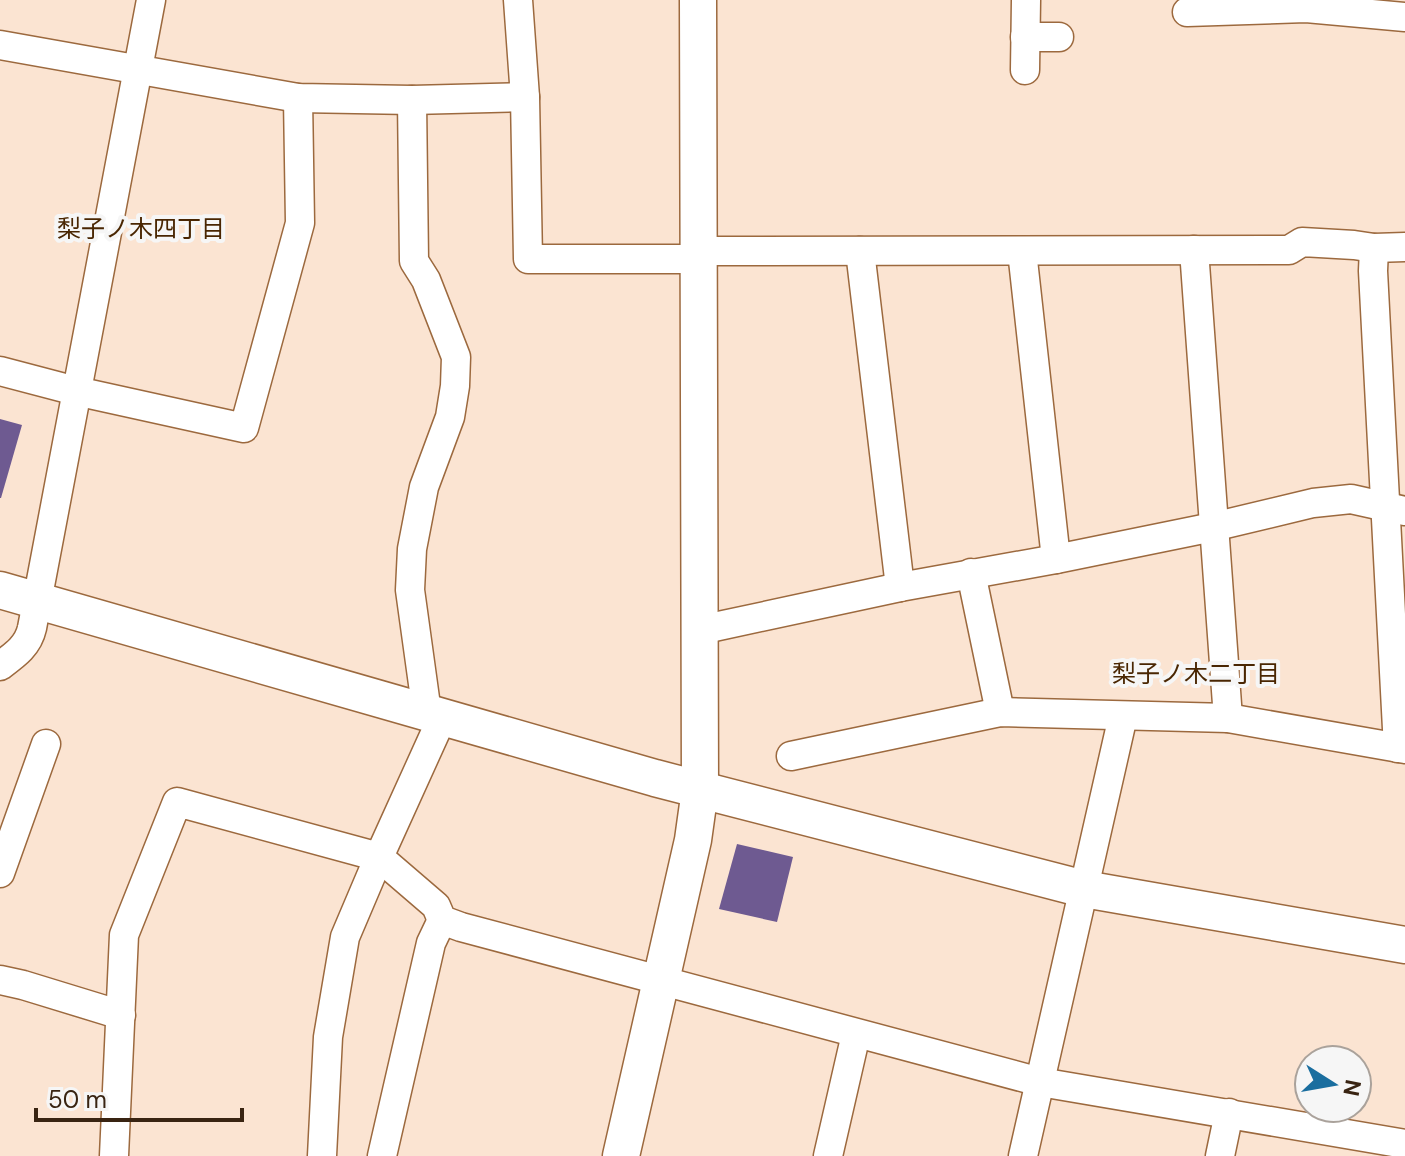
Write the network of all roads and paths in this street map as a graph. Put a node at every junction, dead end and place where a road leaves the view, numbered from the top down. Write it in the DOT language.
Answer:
graph roads {
  1 [pos="151,0"];
  2 [pos="518,0"];
  3 [pos="698,0"];
  4 [pos="1026,0"];
  5 [pos="1187,12"];
  6 [pos="1405,17"];
  7 [pos="1025,37"];
  8 [pos="1059,37"];
  9 [pos="0,45"];
  10 [pos="138,69"];
  11 [pos="1025,70"];
  12 [pos="525,97"];
  13 [pos="298,98"];
  14 [pos="412,100"];
  15 [pos="1405,247"];
  16 [pos="1374,248"];
  17 [pos="1194,250"];
  18 [pos="860,251"];
  19 [pos="1022,251"];
  20 [pos="697,259"];
  21 [pos="0,371"];
  22 [pos="76,391"];
  23 [pos="1395,508"];
  24 [pos="1213,527"];
  25 [pos="1056,559"];
  26 [pos="971,573"];
  27 [pos="900,587"];
  28 [pos="0,590"];
  29 [pos="37,600"];
  30 [pos="700,630"];
  31 [pos="0,666"];
  32 [pos="1000,712"];
  33 [pos="435,715"];
  34 [pos="1123,716"];
  35 [pos="1228,718"];
  36 [pos="46,744"];
  37 [pos="1402,749"];
  38 [pos="791,756"];
  39 [pos="700,790"];
  40 [pos="379,857"];
  41 [pos="0,873"];
  42 [pos="1084,889"];
  43 [pos="442,920"];
  44 [pos="1405,945"];
  45 [pos="0,980"];
  46 [pos="662,980"];
  47 [pos="121,1015"];
  48 [pos="856,1034"];
  49 [pos="1040,1082"];
  50 [pos="1229,1113"];
  51 [pos="1405,1144"];
  52 [pos="114,1156"];
  53 [pos="322,1156"];
  54 [pos="382,1156"];
  55 [pos="621,1156"];
  56 [pos="828,1156"];
  57 [pos="1023,1156"];
  58 [pos="1220,1156"];
  1 -- 10 [label="street"];
  2 -- 12 [label="street"];
  3 -- 20 [label="street"];
  4 -- 7 [label="street"];
  5 -- 6 [label="street"];
  7 -- 8 [label="street"];
  7 -- 11 [label="street"];
  9 -- 10 [label="street"];
  10 -- 13 [label="street"];
  10 -- 22 [label="street"];
  12 -- 14 [label="street"];
  12 -- 20 [label="street"];
  13 -- 14 [label="street"];
  13 -- 22 [label="street"];
  14 -- 33 [label="street"];
  15 -- 16 [label="street"];
  16 -- 17 [label="street"];
  16 -- 23 [label="street"];
  17 -- 19 [label="street"];
  17 -- 24 [label="street"];
  18 -- 19 [label="street"];
  18 -- 20 [label="street"];
  18 -- 27 [label="street"];
  19 -- 25 [label="street"];
  20 -- 30 [label="street"];
  21 -- 22 [label="street"];
  22 -- 29 [label="street"];
  23 -- 24 [label="street"];
  23 -- 37 [label="street"];
  24 -- 25 [label="street"];
  24 -- 35 [label="street"];
  25 -- 26 [label="street"];
  26 -- 27 [label="street"];
  26 -- 32 [label="street"];
  27 -- 30 [label="street"];
  28 -- 29 [label="street"];
  29 -- 31 [label="street"];
  29 -- 33 [label="street"];
  30 -- 39 [label="street"];
  32 -- 34 [label="street"];
  32 -- 38 [label="street"];
  33 -- 39 [label="street"];
  33 -- 40 [label="street"];
  34 -- 35 [label="street"];
  34 -- 42 [label="street"];
  35 -- 37 [label="street"];
  36 -- 41 [label="street"];
  39 -- 42 [label="street"];
  39 -- 46 [label="street"];
  40 -- 43 [label="street"];
  40 -- 47 [label="street"];
  40 -- 53 [label="street"];
  42 -- 44 [label="street"];
  42 -- 49 [label="street"];
  43 -- 46 [label="street"];
  43 -- 54 [label="street"];
  45 -- 47 [label="street"];
  46 -- 48 [label="street"];
  46 -- 55 [label="street"];
  47 -- 52 [label="street"];
  48 -- 49 [label="street"];
  48 -- 56 [label="street"];
  49 -- 50 [label="street"];
  49 -- 57 [label="street"];
  50 -- 51 [label="street"];
  50 -- 58 [label="street"];
}
